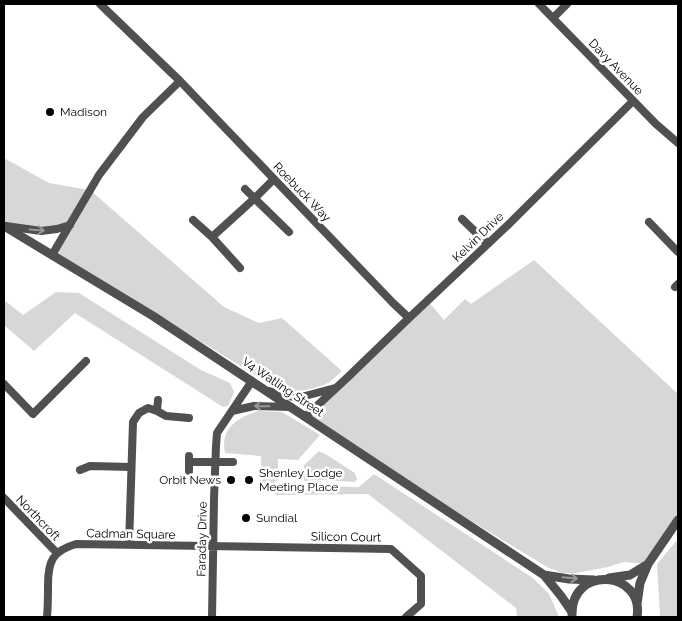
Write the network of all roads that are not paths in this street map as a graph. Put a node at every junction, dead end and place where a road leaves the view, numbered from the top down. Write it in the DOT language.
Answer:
graph roads {
  1 [pos="100,4"];
  2 [pos="539,4"];
  3 [pos="567,4"];
  4 [pos="553,18"];
  5 [pos="180,81"];
  6 [pos="633,101"];
  7 [pos="678,143"];
  8 [pos="274,179"];
  9 [pos="245,189"];
  10 [pos="255,198"];
  11 [pos="462,219"];
  12 [pos="193,220"];
  13 [pos="649,222"];
  14 [pos="70,225"];
  15 [pos="4,226"];
  16 [pos="289,232"];
  17 [pos="212,237"];
  18 [pos="488,244"];
  19 [pos="678,252"];
  20 [pos="52,255"];
  21 [pos="240,268"];
  22 [pos="409,318"];
  23 [pos="86,361"];
  24 [pos="252,381"];
  25 [pos="4,384"];
  26 [pos="336,387"];
  27 [pos="266,390"];
  28 [pos="158,400"];
  29 [pos="291,407"];
  30 [pos="157,411"];
  31 [pos="232,411"];
  32 [pos="306,416"];
  33 [pos="189,418"];
  34 [pos="215,462"];
  35 [pos="233,462"];
  36 [pos="132,467"];
  37 [pos="80,470"];
  38 [pos="189,471"];
  39 [pos="4,498"];
  40 [pos="678,520"];
  41 [pos="129,545"];
  42 [pos="214,546"];
  43 [pos="57,553"];
  44 [pos="648,564"];
  45 [pos="544,575"];
  46 [pos="600,580"];
  47 [pos="639,613"];
  48 [pos="572,616"];
  49 [pos="48,617"];
  50 [pos="212,617"];
  51 [pos="406,617"];
  1 -- 5 [label="street, Roebuck Way"];
  2 -- 4 [label="street, Davy Avenue"];
  3 -- 4 [label="street"];
  4 -- 6 [label="street, Davy Avenue"];
  5 -- 8 [label="street, Roebuck Way"];
  5 -- 14 [label="street"];
  6 -- 7 [label="street, Davy Avenue"];
  6 -- 18 [label="street, Kelvin Drive"];
  8 -- 10 [label="street"];
  8 -- 22 [label="street, Roebuck Way"];
  9 -- 10 [label="street"];
  10 -- 16 [label="street"];
  10 -- 17 [label="street"];
  11 -- 18 [label="street"];
  12 -- 17 [label="street"];
  13 -- 19 [label="street"];
  15 -- 14 [label="street, one-way"];
  14 -- 20 [label="street"];
  15 -- 20 [label="street, V4 Watling Street"];
  17 -- 21 [label="street"];
  18 -- 22 [label="street, Kelvin Drive"];
  20 -- 24 [label="street, V4 Watling Street"];
  22 -- 26 [label="street, Kelvin Drive"];
  23 -- 25 [label="street"];
  24 -- 27 [label="street, V4 Watling Street"];
  24 -- 31 [label="street, Faraday Drive"];
  26 -- 27 [label="street, Kelvin Drive"];
  26 -- 32 [label="street, Kelvin Drive"];
  27 -- 29 [label="street, V4 Watling Street"];
  28 -- 30 [label="street"];
  29 -- 31 [label="street, one-way"];
  29 -- 32 [label="street, V4 Watling Street"];
  30 -- 33 [label="street"];
  30 -- 36 [label="street"];
  31 -- 34 [label="street, Faraday Drive"];
  32 -- 45 [label="street, V4 Watling Street"];
  34 -- 35 [label="street"];
  34 -- 38 [label="street"];
  34 -- 42 [label="street, Faraday Drive"];
  36 -- 37 [label="street"];
  36 -- 41 [label="street"];
  39 -- 43 [label="street, Northcroft"];
  40 -- 44 [label="street"];
  41 -- 42 [label="street, Cadman Square"];
  41 -- 43 [label="street, Cadman Square"];
  42 -- 50 [label="street, Faraday Drive"];
  42 -- 51 [label="street, Silicon Court"];
  43 -- 49 [label="street"];
  44 -- 46 [label="street"];
  44 -- 47 [label="street"];
  45 -- 46 [label="street, V4 Watling Street, one-way"];
  45 -- 48 [label="street, V4 Watling Street"];
  46 -- 47 [label="street"];
  46 -- 48 [label="street"];
}
